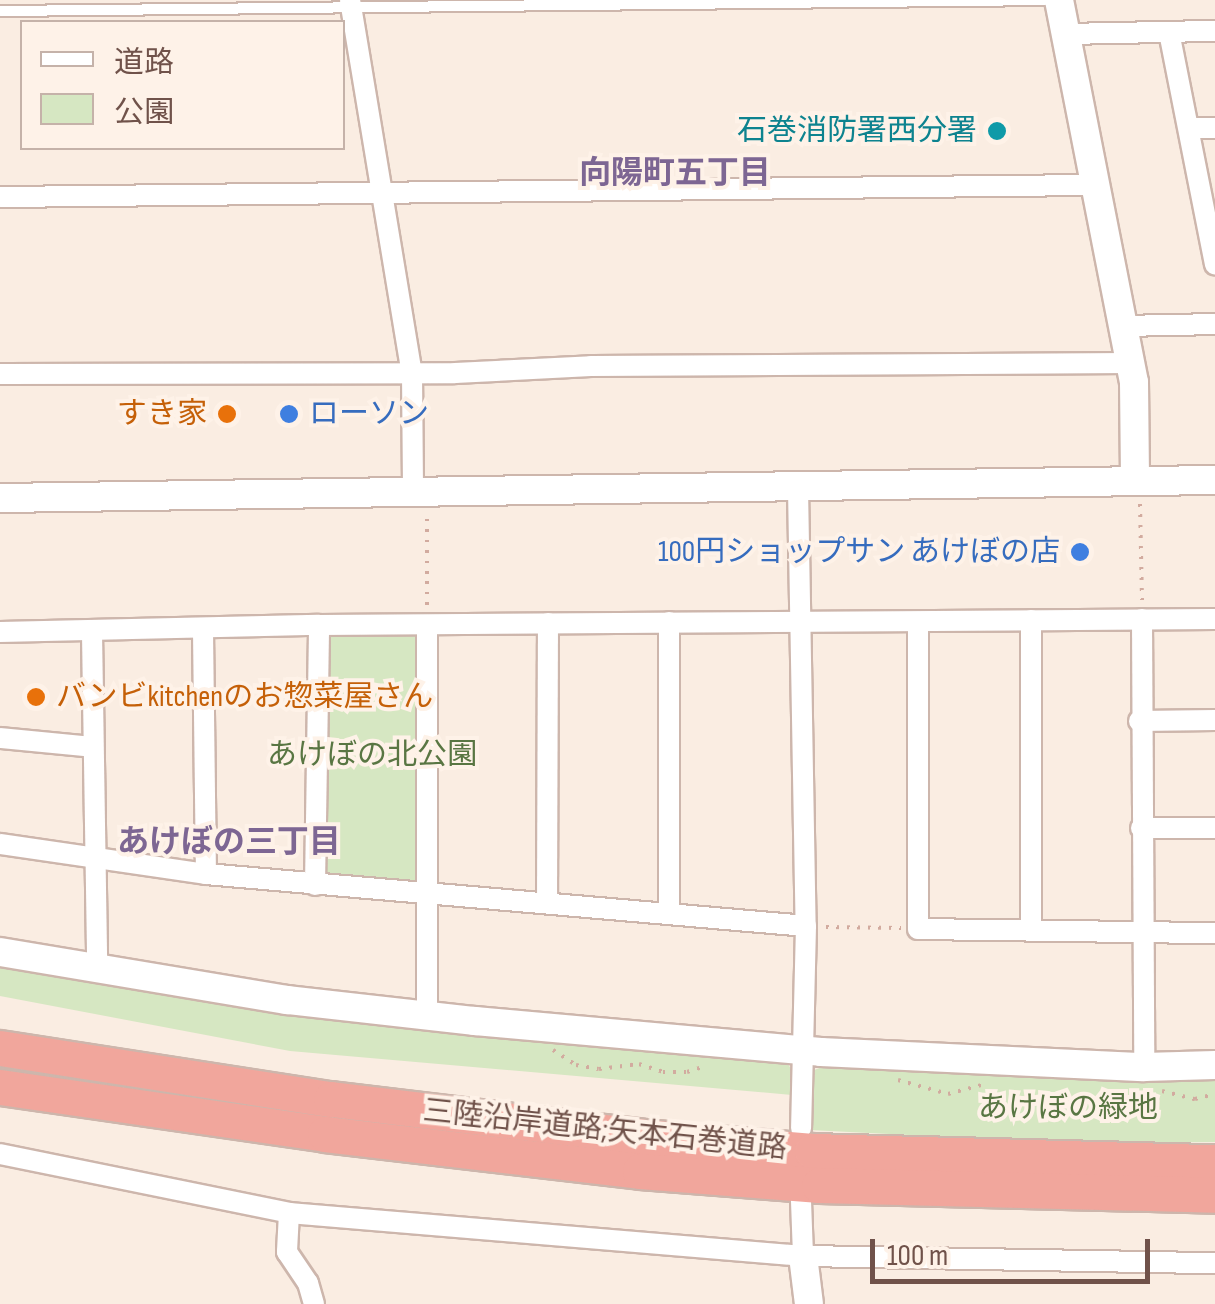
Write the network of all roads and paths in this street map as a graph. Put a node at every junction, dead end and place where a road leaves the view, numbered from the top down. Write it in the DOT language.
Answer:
graph roads {
  1 [pos="1045,0"];
  2 [pos="1059,0"];
  3 [pos="350,4"];
  4 [pos="0,11"];
  5 [pos="1215,31"];
  6 [pos="1169,32"];
  7 [pos="1066,34"];
  8 [pos="1190,128"];
  9 [pos="1215,128"];
  10 [pos="1094,184"];
  11 [pos="384,192"];
  12 [pos="0,196"];
  13 [pos="1212,232"];
  14 [pos="1215,264"];
  15 [pos="1215,324"];
  16 [pos="1122,326"];
  17 [pos="1130,363"];
  18 [pos="412,373"];
  19 [pos="0,374"];
  20 [pos="1215,480"];
  21 [pos="798,488"];
  22 [pos="1137,490"];
  23 [pos="0,498"];
  24 [pos="420,501"];
  25 [pos="1215,618"];
  26 [pos="1032,620"];
  27 [pos="1142,620"];
  28 [pos="670,622"];
  29 [pos="918,622"];
  30 [pos="800,623"];
  31 [pos="548,624"];
  32 [pos="319,625"];
  33 [pos="426,625"];
  34 [pos="203,631"];
  35 [pos="0,632"];
  36 [pos="92,632"];
  37 [pos="1140,720"];
  38 [pos="1215,720"];
  39 [pos="0,738"];
  40 [pos="93,747"];
  41 [pos="1141,828"];
  42 [pos="1215,828"];
  43 [pos="0,844"];
  44 [pos="93,860"];
  45 [pos="206,874"];
  46 [pos="315,885"];
  47 [pos="427,895"];
  48 [pos="547,904"];
  49 [pos="669,912"];
  50 [pos="806,926"];
  51 [pos="918,929"];
  52 [pos="1031,931"];
  53 [pos="1142,933"];
  54 [pos="1215,933"];
  55 [pos="0,952"];
  56 [pos="97,970"];
  57 [pos="427,1015"];
  58 [pos="0,1048"];
  59 [pos="802,1051"];
  60 [pos="1215,1066"];
  61 [pos="1144,1067"];
  62 [pos="0,1087"];
  63 [pos="801,1128"];
  64 [pos="0,1154"];
  65 [pos="1215,1162"];
  66 [pos="1215,1195"];
  67 [pos="801,1202"];
  68 [pos="289,1213"];
  69 [pos="804,1256"];
  70 [pos="1215,1263"];
  71 [pos="314,1304"];
  72 [pos="809,1304"];
  1 -- 3 [label="lane"];
  2 -- 7 [label="street"];
  3 -- 4 [label="lane"];
  3 -- 11 [label="street"];
  5 -- 6 [label="street"];
  6 -- 7 [label="street"];
  6 -- 8 [label="street"];
  7 -- 10 [label="street"];
  8 -- 9 [label="street"];
  8 -- 13 [label="street"];
  10 -- 11 [label="street"];
  10 -- 16 [label="street"];
  11 -- 12 [label="street"];
  11 -- 18 [label="street"];
  13 -- 14 [label="street"];
  15 -- 16 [label="street"];
  16 -- 17 [label="street"];
  17 -- 18 [label="street"];
  17 -- 22 [label="street"];
  18 -- 19 [label="street"];
  18 -- 24 [label="street"];
  20 -- 22 [label="street"];
  21 -- 22 [label="street"];
  21 -- 24 [label="street"];
  21 -- 30 [label="street"];
  22 -- 27 [label="path"];
  23 -- 24 [label="street"];
  24 -- 33 [label="path"];
  25 -- 27 [label="street"];
  26 -- 27 [label="street"];
  26 -- 29 [label="street"];
  26 -- 52 [label="street"];
  27 -- 37 [label="street"];
  28 -- 30 [label="street"];
  28 -- 31 [label="street"];
  28 -- 49 [label="street"];
  29 -- 30 [label="street"];
  29 -- 51 [label="street"];
  30 -- 50 [label="street"];
  31 -- 33 [label="street"];
  31 -- 48 [label="street"];
  32 -- 33 [label="street"];
  32 -- 34 [label="street"];
  32 -- 46 [label="street"];
  33 -- 47 [label="street"];
  34 -- 36 [label="street"];
  34 -- 45 [label="street"];
  35 -- 36 [label="street"];
  36 -- 40 [label="street"];
  37 -- 38 [label="street"];
  37 -- 41 [label="street"];
  39 -- 40 [label="street"];
  40 -- 44 [label="street"];
  41 -- 42 [label="street"];
  41 -- 53 [label="street"];
  43 -- 44 [label="street"];
  44 -- 45 [label="street"];
  44 -- 56 [label="street"];
  45 -- 46 [label="street"];
  46 -- 47 [label="street"];
  47 -- 48 [label="street"];
  47 -- 57 [label="street"];
  48 -- 49 [label="street"];
  49 -- 50 [label="street"];
  50 -- 51 [label="path"];
  50 -- 59 [label="street"];
  51 -- 52 [label="street"];
  52 -- 53 [label="street"];
  53 -- 54 [label="street"];
  53 -- 61 [label="street"];
  55 -- 56 [label="street"];
  56 -- 57 [label="street"];
  57 -- 59 [label="street"];
  58 -- 65 [label="highway, 三陸沿岸道路;矢本石巻道路"];
  59 -- 61 [label="street"];
  59 -- 63 [label="street"];
  60 -- 61 [label="street"];
  62 -- 66 [label="highway, 三陸沿岸道路;矢本石巻道路"];
  64 -- 68 [label="street"];
  67 -- 69 [label="street"];
  68 -- 69 [label="street"];
  68 -- 71 [label="street"];
  69 -- 70 [label="street"];
  69 -- 72 [label="street"];
}
